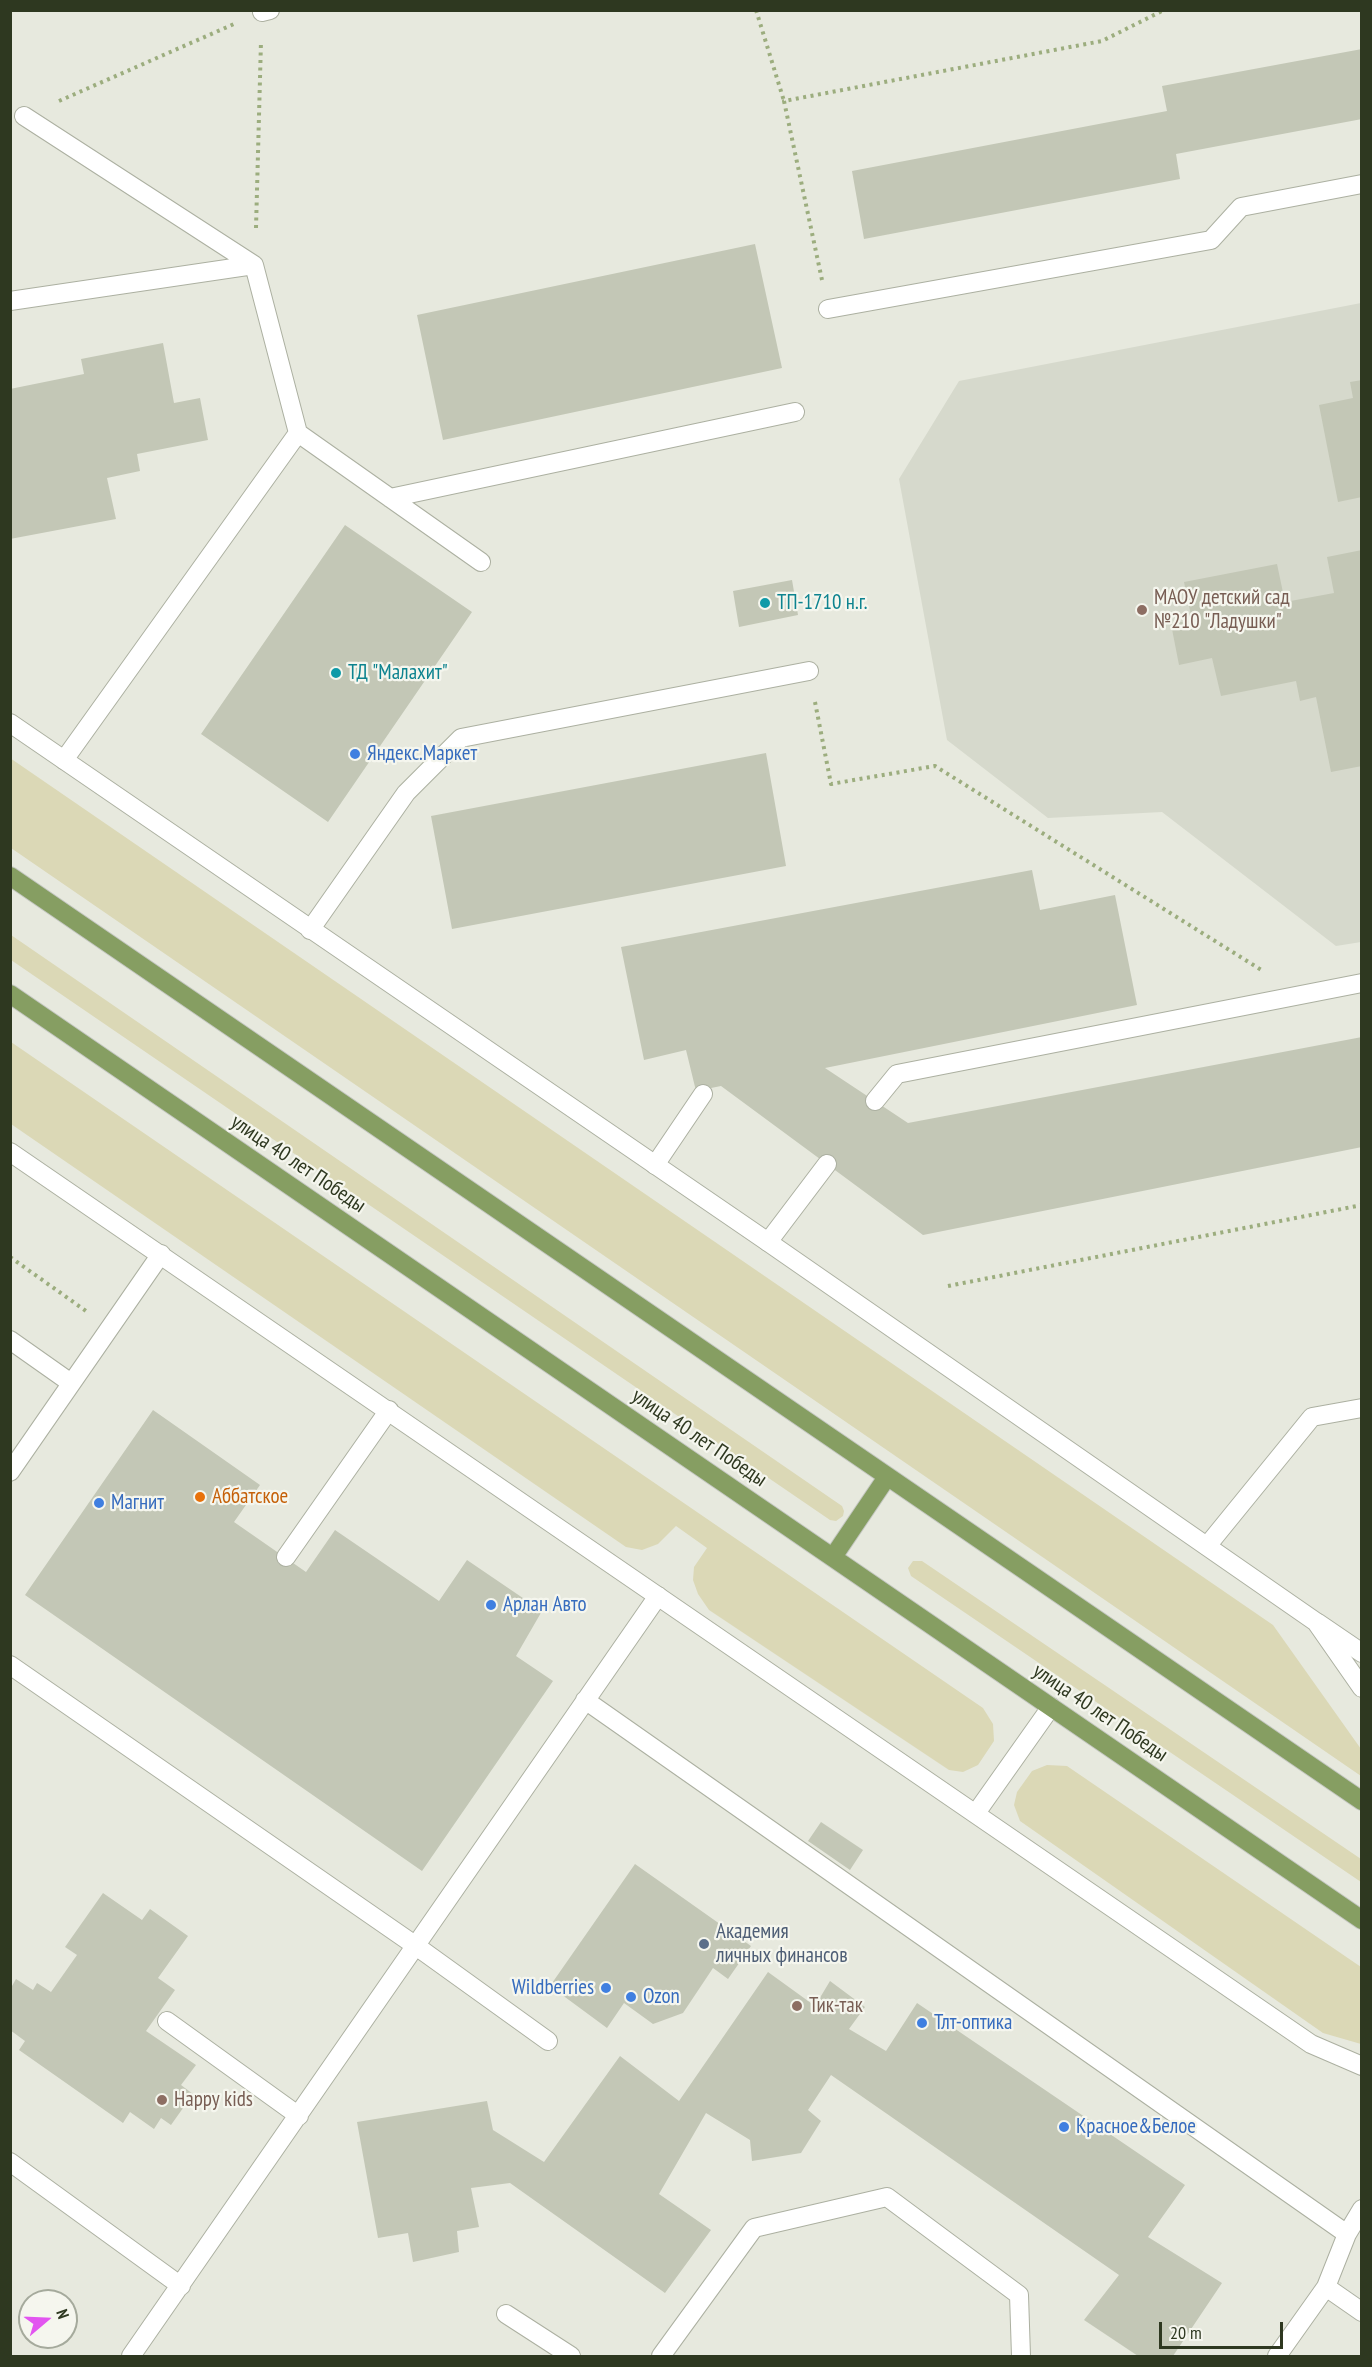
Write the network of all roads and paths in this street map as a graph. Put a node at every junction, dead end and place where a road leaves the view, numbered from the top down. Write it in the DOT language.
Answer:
graph roads {
  1 [pos="756,10"];
  2 [pos="1164,10"];
  3 [pos="266,11"];
  4 [pos="784,101"];
  5 [pos="24,116"];
  6 [pos="1362,184"];
  7 [pos="255,265"];
  8 [pos="10,301"];
  9 [pos="828,309"];
  10 [pos="795,412"];
  11 [pos="298,433"];
  12 [pos="390,498"];
  13 [pos="481,562"];
  14 [pos="809,671"];
  15 [pos="10,723"];
  16 [pos="64,760"];
  17 [pos="10,876"];
  18 [pos="310,930"];
  19 [pos="1362,983"];
  20 [pos="10,994"];
  21 [pos="1301,994"];
  22 [pos="703,1094"];
  23 [pos="875,1101"];
  24 [pos="10,1152"];
  25 [pos="827,1164"];
  26 [pos="656,1165"];
  27 [pos="1362,1205"];
  28 [pos="768,1242"];
  29 [pos="160,1254"];
  30 [pos="10,1257"];
  31 [pos="948,1286"];
  32 [pos="110,1328"];
  33 [pos="10,1340"];
  34 [pos="72,1383"];
  35 [pos="1362,1408"];
  36 [pos="388,1410"];
  37 [pos="10,1472"];
  38 [pos="887,1477"];
  39 [pos="1207,1546"];
  40 [pos="286,1557"];
  41 [pos="833,1557"];
  42 [pos="658,1596"];
  43 [pos="1316,1622"];
  44 [pos="1362,1653"];
  45 [pos="10,1665"];
  46 [pos="1362,1688"];
  47 [pos="585,1700"];
  48 [pos="1051,1707"];
  49 [pos="1362,1801"];
  50 [pos="976,1813"];
  51 [pos="1362,1920"];
  52 [pos="416,1946"];
  53 [pos="167,2021"];
  54 [pos="548,2041"];
  55 [pos="1362,2066"];
  56 [pos="299,2116"];
  57 [pos="10,2162"];
  58 [pos="1362,2210"];
  59 [pos="1347,2234"];
  60 [pos="181,2286"];
  61 [pos="1326,2287"];
  62 [pos="1362,2312"];
  63 [pos="506,2314"];
  64 [pos="131,2356"];
  65 [pos="571,2356"];
  66 [pos="661,2356"];
  67 [pos="1021,2356"];
  68 [pos="1277,2356"];
  1 -- 4 [label="path"];
  2 -- 4 [label="path"];
  3 -- 5 [label="path"];
  3 -- 7 [label="path"];
  4 -- 9 [label="path"];
  5 -- 7 [label="street"];
  6 -- 9 [label="street"];
  7 -- 8 [label="street"];
  7 -- 11 [label="street"];
  10 -- 12 [label="street"];
  11 -- 12 [label="street"];
  11 -- 16 [label="street"];
  12 -- 13 [label="street"];
  14 -- 18 [label="street"];
  14 -- 21 [label="path"];
  15 -- 16 [label="street"];
  16 -- 18 [label="street"];
  17 -- 38 [label="main road"];
  18 -- 26 [label="street"];
  19 -- 21 [label="street"];
  20 -- 41 [label="main road, улица 40 лет Победы"];
  21 -- 23 [label="street"];
  22 -- 26 [label="street"];
  24 -- 29 [label="street"];
  25 -- 28 [label="street"];
  26 -- 28 [label="street"];
  27 -- 31 [label="path"];
  28 -- 39 [label="street"];
  29 -- 32 [label="street"];
  29 -- 36 [label="street"];
  30 -- 32 [label="path"];
  32 -- 34 [label="street"];
  33 -- 34 [label="street"];
  34 -- 37 [label="street"];
  35 -- 39 [label="street"];
  36 -- 40 [label="street"];
  36 -- 42 [label="street"];
  38 -- 41 [label="main road"];
  38 -- 49 [label="main road"];
  39 -- 43 [label="street"];
  41 -- 48 [label="main road, улица 40 лет Победы"];
  42 -- 47 [label="street"];
  42 -- 50 [label="street"];
  43 -- 44 [label="street"];
  43 -- 46 [label="street"];
  45 -- 52 [label="street"];
  47 -- 52 [label="street"];
  47 -- 59 [label="street"];
  48 -- 50 [label="street"];
  48 -- 51 [label="main road, улица 40 лет Победы"];
  50 -- 55 [label="street"];
  52 -- 54 [label="street"];
  52 -- 56 [label="street"];
  53 -- 56 [label="street"];
  56 -- 60 [label="street"];
  57 -- 60 [label="street"];
  58 -- 59 [label="street"];
  59 -- 61 [label="street"];
  60 -- 64 [label="street"];
  61 -- 62 [label="street"];
  61 -- 68 [label="street"];
  63 -- 65 [label="street"];
  66 -- 67 [label="street"];
}
